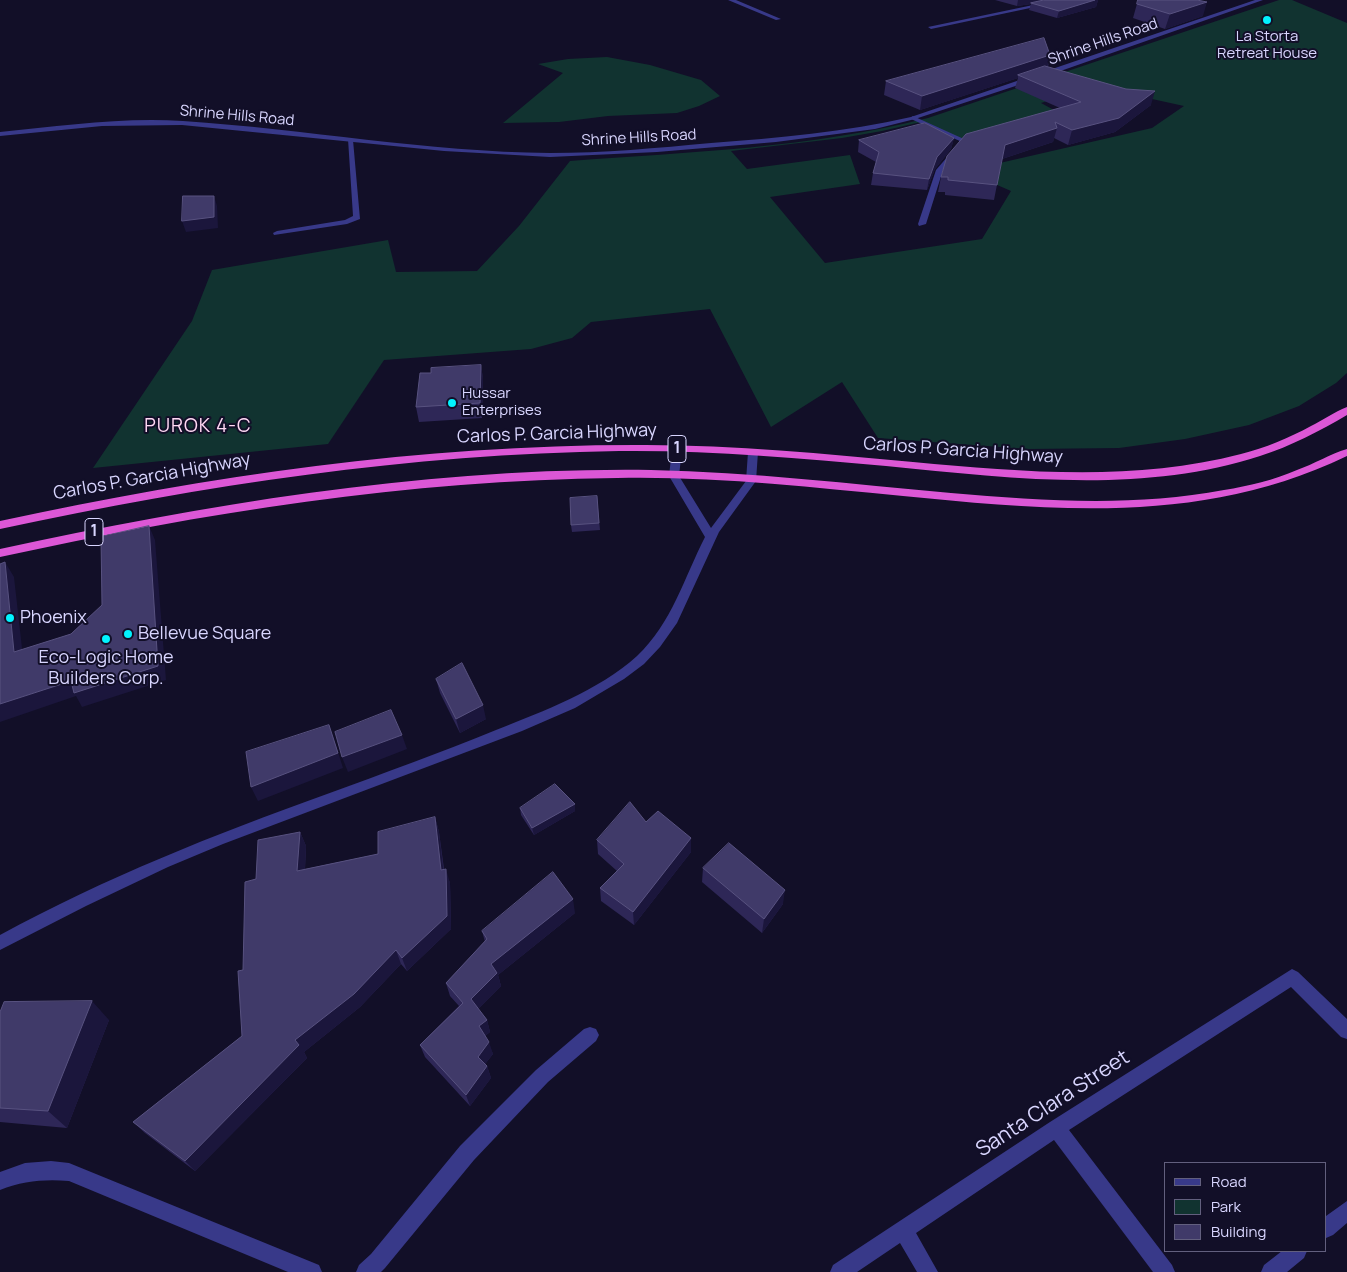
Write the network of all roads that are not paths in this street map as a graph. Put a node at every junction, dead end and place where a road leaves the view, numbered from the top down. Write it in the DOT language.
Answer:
graph roads {
  1 [pos="731,0"];
  2 [pos="1065,0"];
  3 [pos="1260,0"];
  4 [pos="778,19"];
  5 [pos="931,27"];
  6 [pos="913,118"];
  7 [pos="0,134"];
  8 [pos="974,138"];
  9 [pos="350,140"];
  10 [pos="964,141"];
  11 [pos="922,224"];
  12 [pos="277,233"];
  13 [pos="1347,410"];
  14 [pos="677,449"];
  15 [pos="754,452"];
  16 [pos="1347,452"];
  17 [pos="674,476"];
  18 [pos="752,479"];
  19 [pos="0,525"];
  20 [pos="711,537"];
  21 [pos="0,553"];
  22 [pos="0,943"];
  23 [pos="1347,1031"];
  24 [pos="590,1035"];
  25 [pos="1056,1128"];
  26 [pos="0,1181"];
  27 [pos="1347,1211"];
  28 [pos="1327,1227"];
  29 [pos="903,1230"];
  30 [pos="1296,1252"];
  31 [pos="312,1272"];
  32 [pos="366,1272"];
  33 [pos="840,1272"];
  34 [pos="928,1272"];
  35 [pos="1165,1272"];
  36 [pos="1271,1272"];
  1 -- 4 [label="street"];
  2 -- 5 [label="street"];
  3 -- 6 [label="street, Shrine Hills Road"];
  6 -- 9 [label="street, Shrine Hills Road"];
  6 -- 10 [label="street"];
  7 -- 9 [label="street, Shrine Hills Road"];
  8 -- 10 [label="street"];
  9 -- 12 [label="street"];
  10 -- 11 [label="street"];
  13 -- 15 [label="highway, Carlos P. Garcia Highway / 1"];
  14 -- 15 [label="highway, Carlos P. Garcia Highway / 1"];
  14 -- 17 [label="street"];
  14 -- 19 [label="highway, Carlos P. Garcia Highway / 1"];
  15 -- 18 [label="street"];
  16 -- 18 [label="highway, 1"];
  17 -- 18 [label="highway, 1"];
  17 -- 20 [label="street"];
  17 -- 21 [label="highway, 1"];
  18 -- 20 [label="street"];
  20 -- 22 [label="street"];
  23 -- 25 [label="street, Santa Clara Street"];
  24 -- 32 [label="street"];
  25 -- 29 [label="street, Santa Clara Street"];
  25 -- 35 [label="street"];
  26 -- 31 [label="street"];
  27 -- 28 [label="street"];
  29 -- 33 [label="street, Santa Clara Street"];
  29 -- 34 [label="street"];
  30 -- 36 [label="street"];
}
